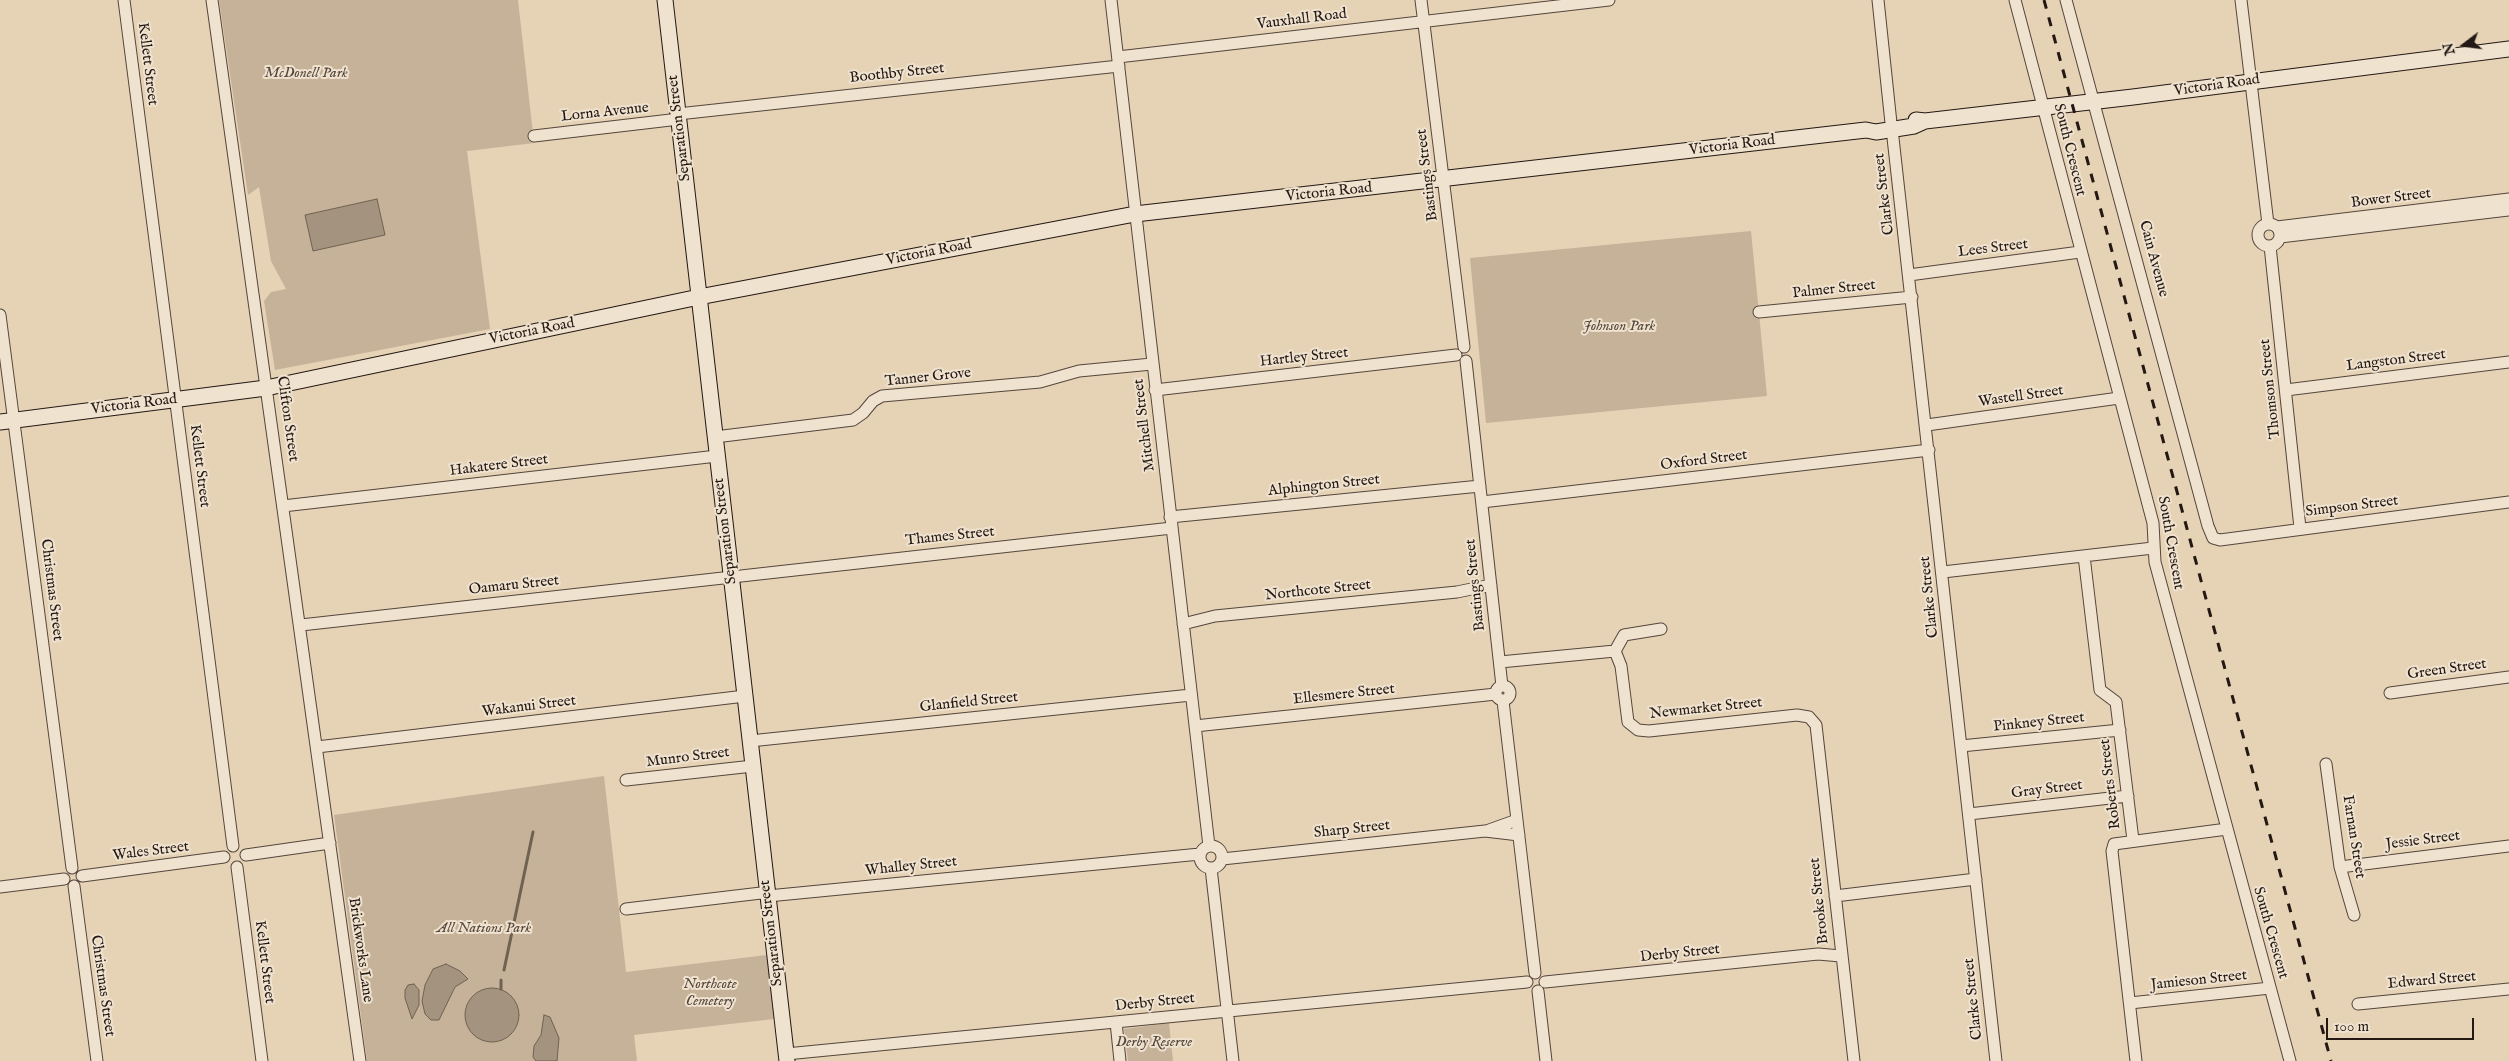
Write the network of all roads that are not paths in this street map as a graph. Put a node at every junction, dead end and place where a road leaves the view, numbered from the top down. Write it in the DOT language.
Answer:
graph roads {
  1 [pos="124,0"];
  2 [pos="212,0"];
  3 [pos="664,0"];
  4 [pos="1111,0"];
  5 [pos="1421,0"];
  6 [pos="1609,0"];
  7 [pos="1878,0"];
  8 [pos="2015,0"];
  9 [pos="2066,0"];
  10 [pos="2241,0"];
  11 [pos="1424,21"];
  12 [pos="2509,49"];
  13 [pos="1118,62"];
  14 [pos="2249,82"];
  15 [pos="2095,100"];
  16 [pos="2043,106"];
  17 [pos="679,116"];
  18 [pos="1892,126"];
  19 [pos="534,136"];
  20 [pos="1444,180"];
  21 [pos="2509,199"];
  22 [pos="2509,210"];
  23 [pos="1135,214"];
  24 [pos="2275,229"];
  25 [pos="2270,246"];
  26 [pos="2080,252"];
  27 [pos="1910,275"];
  28 [pos="699,297"];
  29 [pos="1912,297"];
  30 [pos="1759,312"];
  31 [pos="0,315"];
  32 [pos="1462,355"];
  33 [pos="2509,362"];
  34 [pos="1152,364"];
  35 [pos="266,388"];
  36 [pos="1156,390"];
  37 [pos="2286,390"];
  38 [pos="2119,398"];
  39 [pos="175,400"];
  40 [pos="7,422"];
  41 [pos="1926,425"];
  42 [pos="715,437"];
  43 [pos="1929,450"];
  44 [pos="717,456"];
  45 [pos="1480,486"];
  46 [pos="1482,502"];
  47 [pos="2509,502"];
  48 [pos="284,506"];
  49 [pos="1171,522"];
  50 [pos="2208,526"];
  51 [pos="2300,528"];
  52 [pos="2154,548"];
  53 [pos="2084,556"];
  54 [pos="1943,572"];
  55 [pos="731,576"];
  56 [pos="1492,589"];
  57 [pos="1183,624"];
  58 [pos="301,625"];
  59 [pos="1661,629"];
  60 [pos="1615,651"];
  61 [pos="1500,662"];
  62 [pos="2509,676"];
  63 [pos="2390,693"];
  64 [pos="1501,694"];
  65 [pos="1191,695"];
  66 [pos="745,696"];
  67 [pos="1195,726"];
  68 [pos="2120,730"];
  69 [pos="1817,738"];
  70 [pos="750,741"];
  71 [pos="1962,746"];
  72 [pos="317,748"];
  73 [pos="2326,764"];
  74 [pos="753,766"];
  75 [pos="626,780"];
  76 [pos="2128,796"];
  77 [pos="1969,814"];
  78 [pos="1517,820"];
  79 [pos="2227,829"];
  80 [pos="1485,831"];
  81 [pos="1519,835"];
  82 [pos="2133,840"];
  83 [pos="330,843"];
  84 [pos="234,846"];
  85 [pos="2509,846"];
  86 [pos="1204,850"];
  87 [pos="246,855"];
  88 [pos="224,857"];
  89 [pos="1222,859"];
  90 [pos="237,867"];
  91 [pos="2340,867"];
  92 [pos="72,868"];
  93 [pos="1211,868"];
  94 [pos="82,876"];
  95 [pos="1976,879"];
  96 [pos="69,882"];
  97 [pos="0,887"];
  98 [pos="768,896"];
  99 [pos="1835,896"];
  100 [pos="626,910"];
  101 [pos="2354,915"];
  102 [pos="1841,952"];
  103 [pos="1531,978"];
  104 [pos="1542,987"];
  105 [pos="2270,988"];
  106 [pos="2509,989"];
  107 [pos="2130,1002"];
  108 [pos="2358,1004"];
  109 [pos="1228,1011"];
  110 [pos="1116,1022"];
  111 [pos="787,1058"];
  112 [pos="97,1061"];
  113 [pos="262,1061"];
  114 [pos="360,1061"];
  115 [pos="1120,1061"];
  116 [pos="1233,1061"];
  117 [pos="1546,1061"];
  118 [pos="1854,1061"];
  119 [pos="1996,1061"];
  120 [pos="2136,1061"];
  121 [pos="2290,1061"];
  1 -- 39 [label="street, Kellett Street"];
  2 -- 35 [label="street, Clifton Street"];
  3 -- 17 [label="street, Separation Street"];
  4 -- 13 [label="street, Mitchell Street"];
  5 -- 11 [label="street, Bastings Street"];
  6 -- 11 [label="street, Vauxhall Road"];
  7 -- 18 [label="street, Clarke Street"];
  8 -- 16 [label="street, South Crescent"];
  9 -- 15 [label="street, Cain Avenue"];
  10 -- 14 [label="street"];
  11 -- 13 [label="street, Vauxhall Road"];
  11 -- 20 [label="street, Bastings Street"];
  12 -- 14 [label="street, Victoria Road"];
  13 -- 17 [label="street, Boothby Street"];
  13 -- 23 [label="street, Mitchell Street"];
  14 -- 15 [label="street, Victoria Road"];
  14 -- 24 [label="street"];
  15 -- 16 [label="street, Victoria Road"];
  15 -- 50 [label="street, Cain Avenue"];
  16 -- 18 [label="street, Victoria Road"];
  16 -- 26 [label="street, South Crescent"];
  17 -- 19 [label="street, Lorna Avenue"];
  17 -- 28 [label="street, Separation Street"];
  18 -- 20 [label="street, Victoria Road"];
  18 -- 27 [label="street, Clarke Street"];
  20 -- 23 [label="street, Victoria Road"];
  20 -- 32 [label="street, Bastings Street"];
  21 -- 24 [label="street, Bower Street"];
  22 -- 24 [label="street, Bower Street"];
  23 -- 28 [label="street, Victoria Road"];
  23 -- 34 [label="street, Mitchell Street"];
  24 -- 25 [label="street"];
  24 -- 25 [label="street"];
  25 -- 37 [label="street, Thomson Street"];
  26 -- 27 [label="street, Lees Street"];
  26 -- 38 [label="street, South Crescent"];
  27 -- 29 [label="street, Clarke Street"];
  28 -- 35 [label="street, Victoria Road"];
  28 -- 42 [label="street, Separation Street"];
  29 -- 30 [label="street, Palmer Street"];
  29 -- 41 [label="street, Clarke Street"];
  31 -- 40 [label="street, Christmas Street"];
  32 -- 36 [label="street, Hartley Street"];
  32 -- 45 [label="street, Bastings Street"];
  33 -- 37 [label="street, Langston Street"];
  34 -- 36 [label="street, Mitchell Street"];
  34 -- 42 [label="street, Tanner Grove"];
  35 -- 39 [label="street, Victoria Road"];
  35 -- 48 [label="street, Clifton Street"];
  36 -- 49 [label="street, Mitchell Street"];
  37 -- 51 [label="street, Thomson Street"];
  38 -- 41 [label="street, Wastell Street"];
  38 -- 52 [label="street, South Crescent"];
  39 -- 40 [label="street, Victoria Road"];
  39 -- 84 [label="street, Kellett Street"];
  40 -- 92 [label="street, Christmas Street"];
  41 -- 43 [label="street, Clarke Street"];
  42 -- 44 [label="street, Separation Street"];
  43 -- 46 [label="street, Oxford Street"];
  43 -- 54 [label="street, Clarke Street"];
  44 -- 48 [label="street, Hakatere Street"];
  44 -- 55 [label="street, Separation Street"];
  45 -- 46 [label="street, Bastings Street"];
  45 -- 49 [label="street, Alphington Street"];
  46 -- 56 [label="street, Bastings Street"];
  47 -- 51 [label="street, Simpson Street"];
  48 -- 58 [label="street, Clifton Street"];
  49 -- 55 [label="street, Thames Street"];
  49 -- 57 [label="street, Mitchell Street"];
  50 -- 51 [label="street, Simpson Street"];
  52 -- 53 [label="street"];
  52 -- 79 [label="street, South Crescent"];
  53 -- 54 [label="street"];
  53 -- 68 [label="street, Roberts Street"];
  54 -- 71 [label="street, Clarke Street"];
  55 -- 58 [label="street, Oamaru Street"];
  55 -- 66 [label="street, Separation Street"];
  56 -- 57 [label="street, Northcote Street"];
  56 -- 61 [label="street, Bastings Street"];
  57 -- 65 [label="street, Mitchell Street"];
  58 -- 72 [label="street, Clifton Street"];
  59 -- 60 [label="street"];
  60 -- 61 [label="street"];
  60 -- 69 [label="street, Newmarket Street"];
  61 -- 64 [label="street, Bastings Street"];
  62 -- 63 [label="street, Green Street"];
  64 -- 67 [label="street, Ellesmere Street"];
  64 -- 78 [label="street, Bastings Street"];
  65 -- 67 [label="street, Mitchell Street"];
  65 -- 70 [label="street, Glanfield Street"];
  66 -- 70 [label="street, Separation Street"];
  66 -- 72 [label="street, Wakanui Street"];
  67 -- 86 [label="street, Mitchell Street"];
  68 -- 71 [label="street, Pinkney Street"];
  68 -- 76 [label="street, Roberts Street"];
  69 -- 99 [label="street, Brooke Street"];
  70 -- 74 [label="street, Separation Street"];
  71 -- 77 [label="street, Clarke Street"];
  72 -- 83 [label="street, Clifton Street"];
  73 -- 91 [label="street, Farnan Street"];
  74 -- 75 [label="street, Munro Street"];
  74 -- 98 [label="street, Separation Street"];
  76 -- 77 [label="street, Gray Street"];
  76 -- 82 [label="street, Roberts Street"];
  77 -- 95 [label="street, Clarke Street"];
  78 -- 80 [label="street, Sharp Street"];
  78 -- 81 [label="street, Bastings Street"];
  79 -- 82 [label="street"];
  79 -- 105 [label="street, South Crescent"];
  80 -- 81 [label="street, Sharp Street"];
  80 -- 89 [label="street, Sharp Street"];
  81 -- 103 [label="street, Bastings Street"];
  82 -- 107 [label="street, Roberts Street"];
  83 -- 87 [label="street"];
  83 -- 114 [label="street, Brickworks Lane"];
  84 -- 87 [label="street"];
  84 -- 88 [label="street"];
  85 -- 91 [label="street, Jessie Street"];
  86 -- 89 [label="street"];
  86 -- 93 [label="street"];
  86 -- 98 [label="street, Whalley Street"];
  87 -- 90 [label="street"];
  88 -- 90 [label="street"];
  88 -- 94 [label="street, Wales Street"];
  89 -- 93 [label="street"];
  90 -- 113 [label="street, Kellett Street"];
  91 -- 101 [label="street, Farnan Street"];
  92 -- 94 [label="street"];
  92 -- 96 [label="street"];
  93 -- 109 [label="street"];
  94 -- 96 [label="street"];
  95 -- 99 [label="street"];
  95 -- 119 [label="street, Clarke Street"];
  96 -- 97 [label="street"];
  96 -- 112 [label="street, Christmas Street"];
  98 -- 100 [label="street, Whalley Street"];
  98 -- 111 [label="street, Separation Street"];
  99 -- 102 [label="street, Brooke Street"];
  102 -- 104 [label="street, Derby Street"];
  102 -- 118 [label="street, Brooke Street"];
  103 -- 104 [label="street"];
  103 -- 109 [label="street, Derby Street"];
  104 -- 117 [label="street"];
  105 -- 107 [label="street, Jamieson Street"];
  105 -- 121 [label="street, South Crescent"];
  106 -- 108 [label="street, Edward Street"];
  107 -- 120 [label="street, Roberts Street"];
  109 -- 110 [label="street, Derby Street"];
  109 -- 116 [label="street"];
  110 -- 111 [label="street, Derby Street"];
  110 -- 115 [label="street"];
}
